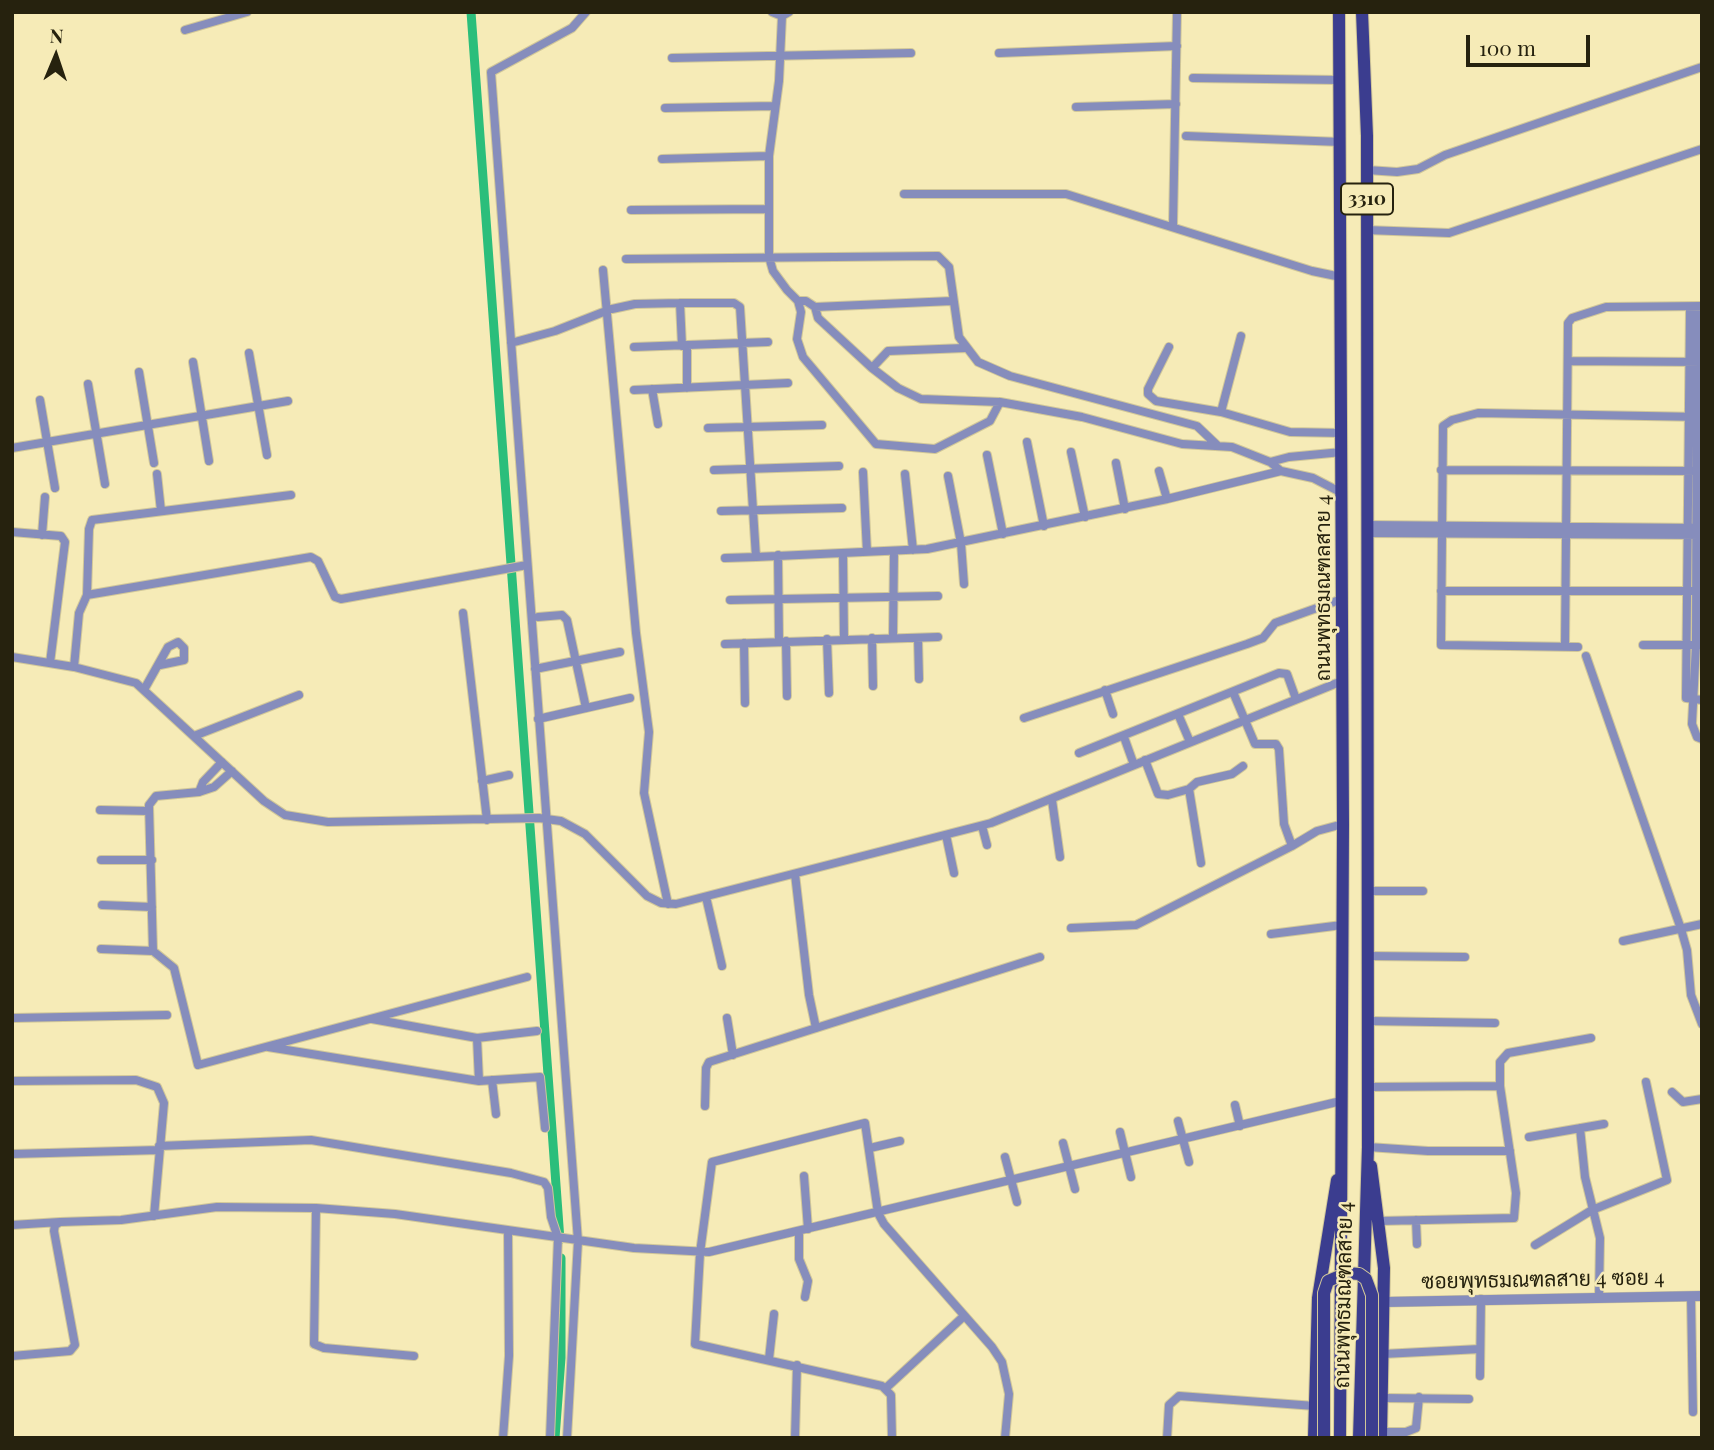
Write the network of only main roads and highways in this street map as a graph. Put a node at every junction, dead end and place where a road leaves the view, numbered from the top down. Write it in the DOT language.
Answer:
graph roads {
  1 [pos="1339,12"];
  2 [pos="1362,12"];
  3 [pos="1367,391"];
  4 [pos="1342,419"];
  5 [pos="1368,1150"];
  6 [pos="1341,1163"];
  7 [pos="1378,1436"];
  8 [pos="1314,1438"];
  9 [pos="1324,1438"];
  10 [pos="1340,1438"];
  11 [pos="1359,1438"];
  1 -- 4 [label="main road, ถนนพุทธมณฑลสาย 4 / 3310"];
  2 -- 3 [label="main road, ถนนพุทธมณฑลสาย 4 / 3310"];
  3 -- 4 [label="main road"];
  3 -- 5 [label="main road, ถนนพุทธมณฑลสาย 4"];
  4 -- 6 [label="main road, ถนนพุทธมณฑลสาย 4"];
  5 -- 7 [label="main road, ถนนพุทธมณฑลสาย 4"];
  5 -- 11 [label="main road, ถนนพุทธมณฑลสาย 4"];
  6 -- 8 [label="main road, ถนนพุทธมณฑลสาย 4"];
  6 -- 10 [label="main road, ถนนพุทธมณฑลสาย 4"];
  7 -- 9 [label="main road, bridge"];
}
